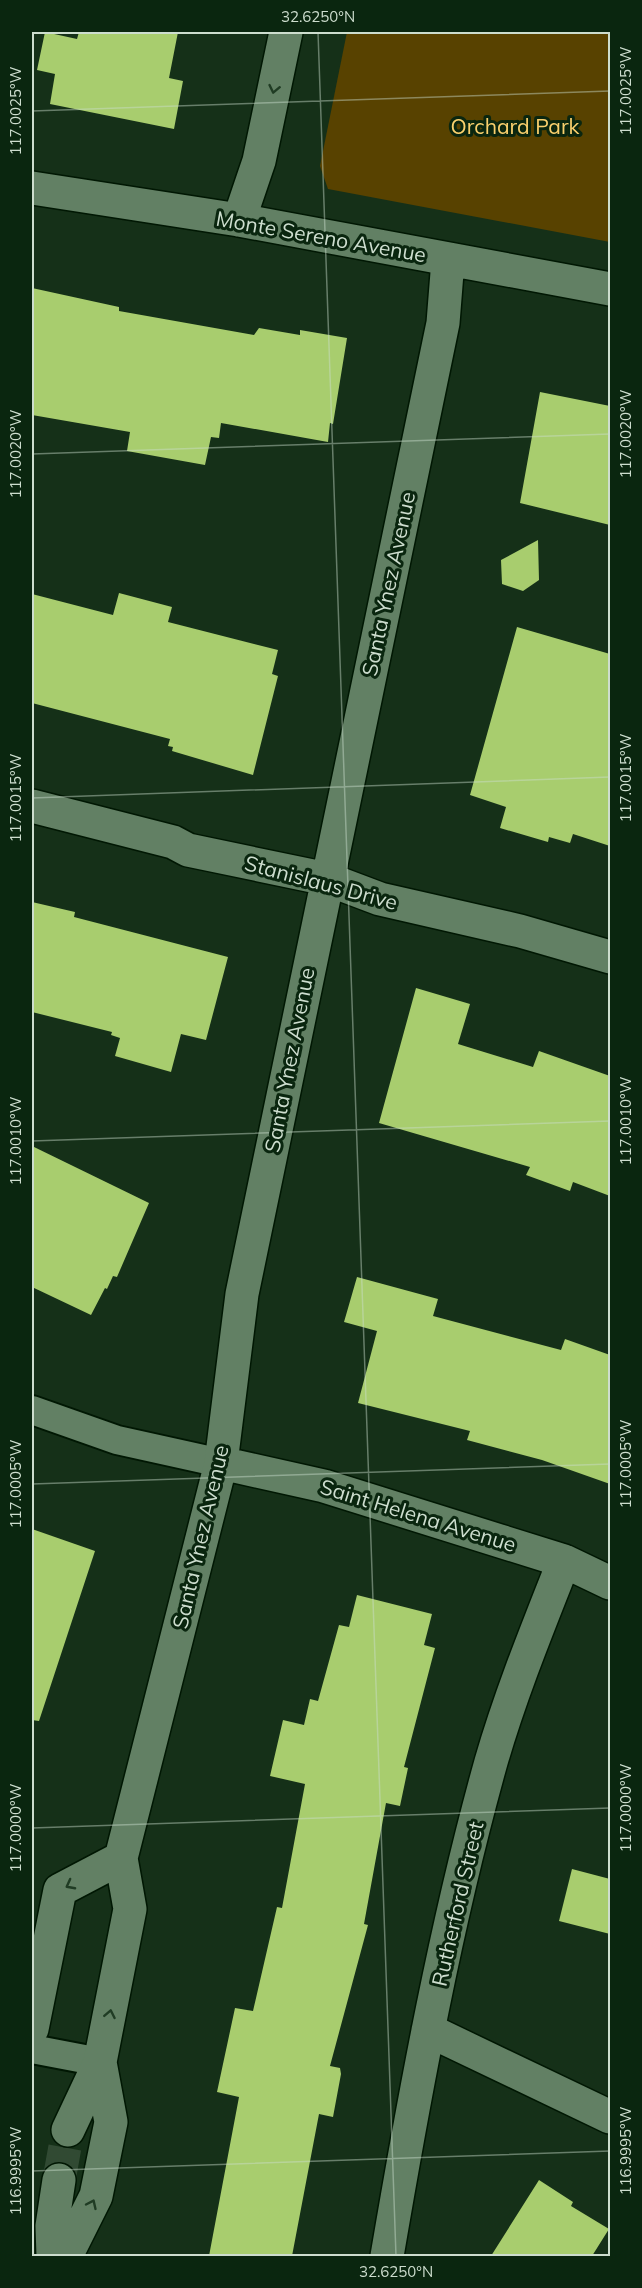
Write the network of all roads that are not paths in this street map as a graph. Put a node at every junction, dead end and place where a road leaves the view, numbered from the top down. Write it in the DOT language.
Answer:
graph roads {
  1 [pos="286,32"];
  2 [pos="32,189"];
  3 [pos="239,220"];
  4 [pos="448,260"];
  5 [pos="610,289"];
  6 [pos="32,806"];
  7 [pos="327,879"];
  8 [pos="610,957"];
  9 [pos="32,1410"];
  10 [pos="221,1463"];
  11 [pos="564,1561"];
  12 [pos="610,1583"];
  13 [pos="121,1858"];
  14 [pos="32,2029"];
  15 [pos="428,2030"];
  16 [pos="32,2049"];
  17 [pos="100,2062"];
  18 [pos="610,2116"];
  19 [pos="68,2130"];
  20 [pos="59,2180"];
  21 [pos="46,2236"];
  22 [pos="66,2256"];
  23 [pos="387,2256"];
  1 -- 3 [label="street, one-way"];
  2 -- 3 [label="street, Monte Sereno Avenue"];
  3 -- 4 [label="street, Monte Sereno Avenue"];
  4 -- 5 [label="street, Monte Sereno Avenue"];
  4 -- 7 [label="street, Santa Ynez Avenue"];
  6 -- 7 [label="street, Stanislaus Drive"];
  7 -- 8 [label="street, Stanislaus Drive"];
  7 -- 10 [label="street, Santa Ynez Avenue"];
  9 -- 10 [label="lane"];
  10 -- 11 [label="street, Saint Helena Avenue"];
  10 -- 13 [label="street, Santa Ynez Avenue"];
  11 -- 12 [label="street, Saint Helena Avenue"];
  11 -- 15 [label="street, Rutherford Street"];
  13 -- 14 [label="street, one-way"];
  17 -- 13 [label="street, Santa Ynez Avenue, one-way"];
  15 -- 18 [label="street"];
  15 -- 23 [label="street, Rutherford Street"];
  16 -- 17 [label="lane"];
  17 -- 19 [label="street, Santa Ynez Avenue"];
  22 -- 17 [label="street, Santa Ynez Avenue, one-way"];
  20 -- 21 [label="street"];
}
